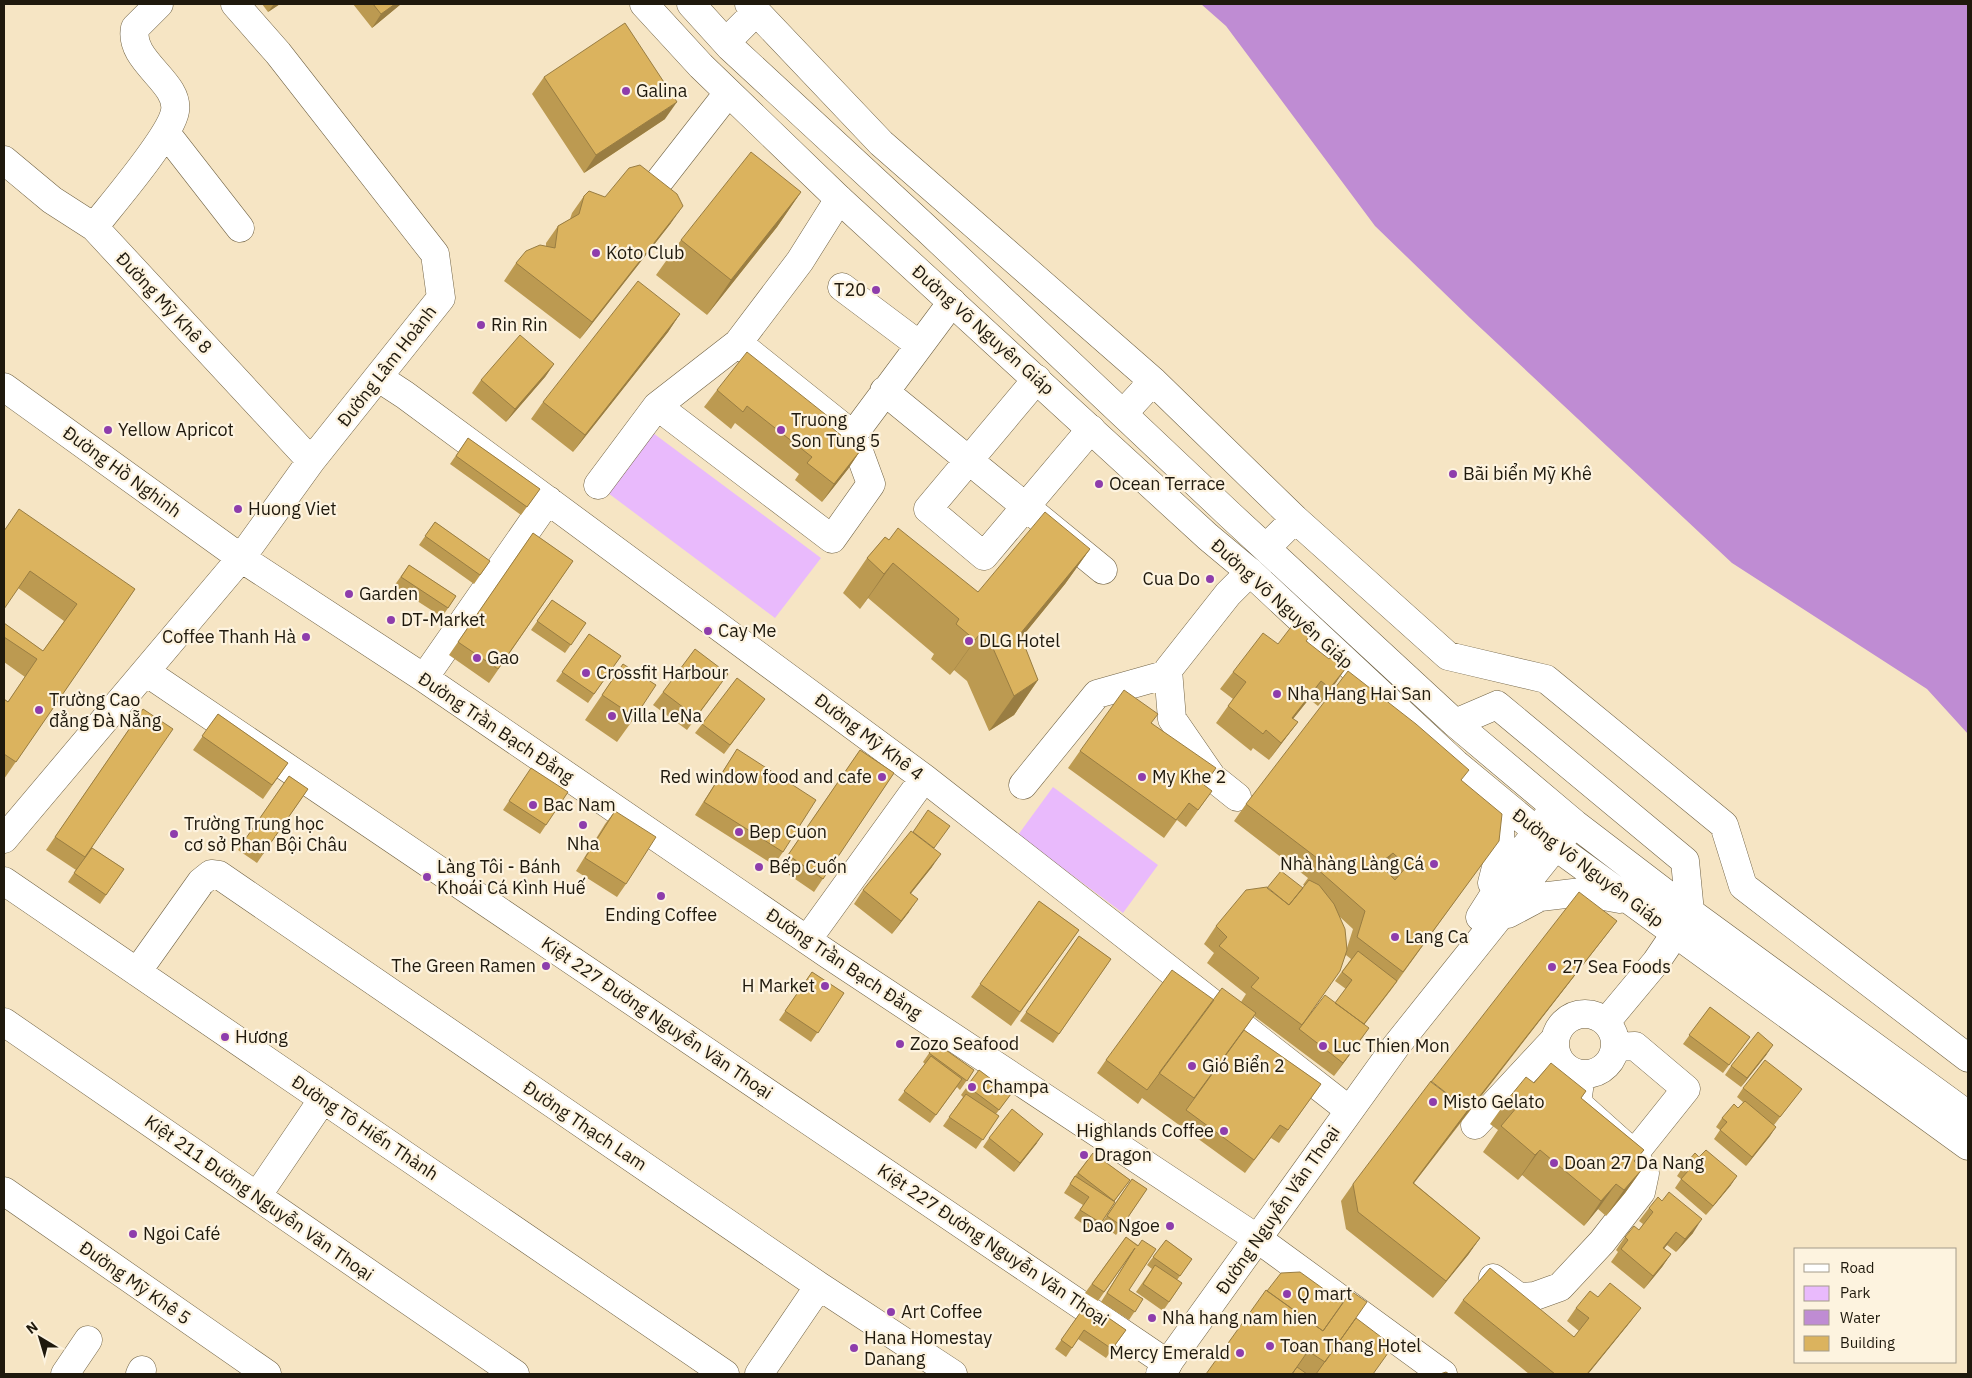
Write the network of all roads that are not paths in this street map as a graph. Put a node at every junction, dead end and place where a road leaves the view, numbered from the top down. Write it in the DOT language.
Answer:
graph roads {
  1 [pos="159,4"];
  2 [pos="235,4"];
  3 [pos="644,4"];
  4 [pos="691,4"];
  5 [pos="753,8"];
  6 [pos="736,32"];
  7 [pos="728,93"];
  8 [pos="166,133"];
  9 [pos="4,160"];
  10 [pos="656,184"];
  11 [pos="839,199"];
  12 [pos="94,228"];
  13 [pos="240,228"];
  14 [pos="842,287"];
  15 [pos="952,302"];
  16 [pos="738,343"];
  17 [pos="918,344"];
  18 [pos="379,378"];
  19 [pos="1037,379"];
  20 [pos="1152,381"];
  21 [pos="4,387"];
  22 [pos="884,391"];
  23 [pos="1131,404"];
  24 [pos="657,406"];
  25 [pos="1092,428"];
  26 [pos="852,435"];
  27 [pos="968,460"];
  28 [pos="311,461"];
  29 [pos="598,485"];
  30 [pos="548,500"];
  31 [pos="1024,506"];
  32 [pos="1295,519"];
  33 [pos="1274,540"];
  34 [pos="241,558"];
  35 [pos="1103,570"];
  36 [pos="1250,572"];
  37 [pos="146,672"];
  38 [pos="1168,674"];
  39 [pos="424,678"];
  40 [pos="1455,723"];
  41 [pos="1456,764"];
  42 [pos="924,778"];
  43 [pos="1023,785"];
  44 [pos="1237,797"];
  45 [pos="1565,816"];
  46 [pos="1546,838"];
  47 [pos="4,839"];
  48 [pos="4,881"];
  49 [pos="1628,901"];
  50 [pos="1490,915"];
  51 [pos="1682,923"];
  52 [pos="807,940"];
  53 [pos="137,972"];
  54 [pos="4,1022"];
  55 [pos="1611,1035"];
  56 [pos="1554,1040"];
  57 [pos="1968,1058"];
  58 [pos="1581,1075"];
  59 [pos="323,1099"];
  60 [pos="1349,1110"];
  61 [pos="1968,1116"];
  62 [pos="1475,1125"];
  63 [pos="1968,1146"];
  64 [pos="1634,1154"];
  65 [pos="4,1191"];
  66 [pos="257,1196"];
  67 [pos="1258,1239"];
  68 [pos="1488,1274"];
  69 [pos="819,1286"];
  70 [pos="88,1340"];
  71 [pos="1409,1365"];
  72 [pos="1164,1369"];
  73 [pos="66,1374"];
  74 [pos="267,1374"];
  75 [pos="514,1374"];
  76 [pos="726,1374"];
  77 [pos="759,1374"];
  78 [pos="953,1374"];
  79 [pos="1443,1374"];
  1 -- 8 [label="street"];
  2 -- 18 [label="street, Đường Lâm Hoành"];
  3 -- 7 [label="street, Đường Võ Nguyên Giáp"];
  4 -- 40 [label="street, Đường Võ Nguyên Giáp"];
  5 -- 6 [label="street"];
  5 -- 20 [label="street"];
  7 -- 10 [label="street"];
  7 -- 11 [label="street, Đường Võ Nguyên Giáp"];
  8 -- 12 [label="street"];
  8 -- 13 [label="street"];
  9 -- 12 [label="street, Đường Mỹ Khê 8"];
  11 -- 15 [label="street, Đường Võ Nguyên Giáp"];
  11 -- 16 [label="street"];
  12 -- 28 [label="street, Đường Mỹ Khê 8"];
  14 -- 17 [label="street"];
  15 -- 17 [label="street"];
  15 -- 19 [label="street, Đường Võ Nguyên Giáp"];
  16 -- 24 [label="street"];
  16 -- 26 [label="street"];
  17 -- 22 [label="street"];
  18 -- 28 [label="street, Đường Lâm Hoành"];
  18 -- 30 [label="street, Đường Mỹ Khê 4"];
  19 -- 25 [label="street, Đường Võ Nguyên Giáp"];
  19 -- 27 [label="street"];
  20 -- 23 [label="street"];
  20 -- 32 [label="street"];
  21 -- 34 [label="street, Đường Hồ Nghinh"];
  22 -- 26 [label="street"];
  22 -- 27 [label="street"];
  24 -- 26 [label="street"];
  24 -- 29 [label="street"];
  25 -- 31 [label="street"];
  25 -- 36 [label="street, Đường Võ Nguyên Giáp"];
  27 -- 31 [label="street"];
  27 -- 31 [label="street"];
  28 -- 34 [label="street, Đường Lâm Hoành"];
  30 -- 39 [label="street"];
  30 -- 42 [label="street, Đường Mỹ Khê 4"];
  31 -- 35 [label="street"];
  32 -- 33 [label="street"];
  32 -- 57 [label="street"];
  34 -- 37 [label="street, Đường Lâm Hoành"];
  34 -- 39 [label="street, Đường Trần Bạch Đằng"];
  36 -- 38 [label="street"];
  36 -- 41 [label="street, Đường Võ Nguyên Giáp"];
  37 -- 47 [label="street, Đường Lâm Hoành"];
  37 -- 72 [label="street, Kiệt 227 Đường Nguyễn Văn Thoại"];
  38 -- 43 [label="street"];
  38 -- 44 [label="street"];
  39 -- 52 [label="street, Đường Trần Bạch Đằng"];
  40 -- 45 [label="street, Đường Võ Nguyên Giáp"];
  40 -- 51 [label="street, Đường Võ Nguyên Giáp"];
  41 -- 46 [label="street, Đường Võ Nguyên Giáp"];
  41 -- 50 [label="street"];
  42 -- 52 [label="street"];
  42 -- 60 [label="street, Đường Mỹ Khê 4"];
  45 -- 46 [label="street, Đường Nguyễn Văn Thoại"];
  45 -- 51 [label="street, Đường Võ Nguyên Giáp"];
  46 -- 49 [label="street, Đường Võ Nguyên Giáp"];
  46 -- 50 [label="street, Đường Nguyễn Văn Thoại"];
  48 -- 53 [label="street, Đường Tô Hiến Thành"];
  49 -- 50 [label="street"];
  49 -- 51 [label="street, Đường Võ Nguyên Giáp"];
  50 -- 60 [label="street, Đường Nguyễn Văn Thoại"];
  51 -- 55 [label="street"];
  51 -- 61 [label="street, Đường Võ Nguyên Giáp"];
  51 -- 63 [label="street, Đường Võ Nguyên Giáp"];
  52 -- 67 [label="street, Đường Trần Bạch Đằng"];
  53 -- 59 [label="street, Đường Tô Hiến Thành"];
  53 -- 69 [label="street, Đường Thạch Lam"];
  54 -- 66 [label="street, Kiệt 211 Đường Nguyễn Văn Thoại"];
  55 -- 56 [label="street"];
  55 -- 58 [label="street"];
  55 -- 64 [label="street"];
  56 -- 58 [label="street"];
  56 -- 62 [label="street"];
  58 -- 64 [label="street"];
  59 -- 66 [label="street"];
  59 -- 76 [label="street, Đường Tô Hiến Thành"];
  60 -- 67 [label="street, Đường Nguyễn Văn Thoại"];
  64 -- 68 [label="street"];
  65 -- 74 [label="street, Đường Mỹ Khê 5"];
  66 -- 75 [label="street, Kiệt 211 Đường Nguyễn Văn Thoại"];
  67 -- 71 [label="street, Đường Trần Bạch Đằng"];
  67 -- 72 [label="street, Đường Nguyễn Văn Thoại"];
  69 -- 77 [label="street"];
  69 -- 78 [label="street, Đường Thạch Lam"];
  70 -- 73 [label="street"];
  71 -- 79 [label="street, Đường Trần Bạch Đằng"];
}
